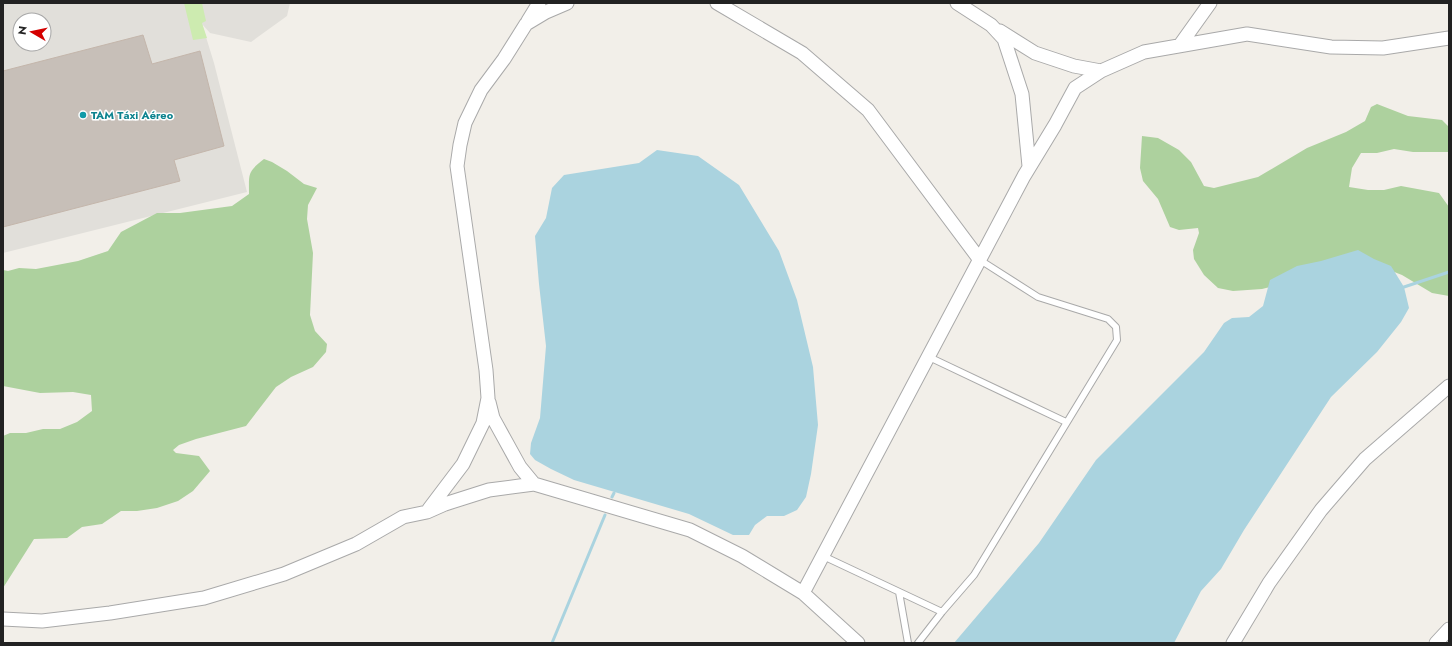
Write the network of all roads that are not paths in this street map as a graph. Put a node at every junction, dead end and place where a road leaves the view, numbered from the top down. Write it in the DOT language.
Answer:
graph roads {
  1 [pos="539,3"];
  2 [pos="567,3"];
  3 [pos="717,3"];
  4 [pos="957,3"];
  5 [pos="975,3"];
  6 [pos="1210,3"];
  7 [pos="526,24"];
  8 [pos="991,25"];
  9 [pos="1449,38"];
  10 [pos="1180,45"];
  11 [pos="1101,71"];
  12 [pos="1030,166"];
  13 [pos="980,260"];
  14 [pos="928,357"];
  15 [pos="1449,386"];
  16 [pos="488,398"];
  17 [pos="1066,422"];
  18 [pos="534,484"];
  19 [pos="427,512"];
  20 [pos="823,556"];
  21 [pos="899,592"];
  22 [pos="803,593"];
  23 [pos="942,612"];
  24 [pos="3,619"];
  25 [pos="1449,629"];
  26 [pos="858,643"];
  27 [pos="908,643"];
  28 [pos="918,643"];
  29 [pos="1233,643"];
  30 [pos="1436,643"];
  1 -- 7 [label="street"];
  2 -- 7 [label="street"];
  3 -- 13 [label="street"];
  4 -- 8 [label="street"];
  5 -- 8 [label="street"];
  6 -- 10 [label="street"];
  7 -- 16 [label="street"];
  8 -- 11 [label="street"];
  8 -- 12 [label="street"];
  9 -- 10 [label="street"];
  10 -- 11 [label="street"];
  11 -- 12 [label="street"];
  12 -- 13 [label="street"];
  13 -- 14 [label="street"];
  13 -- 17 [label="lane"];
  14 -- 17 [label="lane"];
  14 -- 20 [label="street"];
  15 -- 29 [label="street"];
  16 -- 18 [label="street"];
  16 -- 19 [label="street"];
  17 -- 23 [label="lane"];
  18 -- 19 [label="street"];
  18 -- 22 [label="street"];
  19 -- 24 [label="street"];
  20 -- 21 [label="lane"];
  20 -- 22 [label="street"];
  21 -- 23 [label="lane"];
  21 -- 27 [label="lane"];
  22 -- 26 [label="street"];
  23 -- 28 [label="lane"];
  25 -- 30 [label="street"];
}
